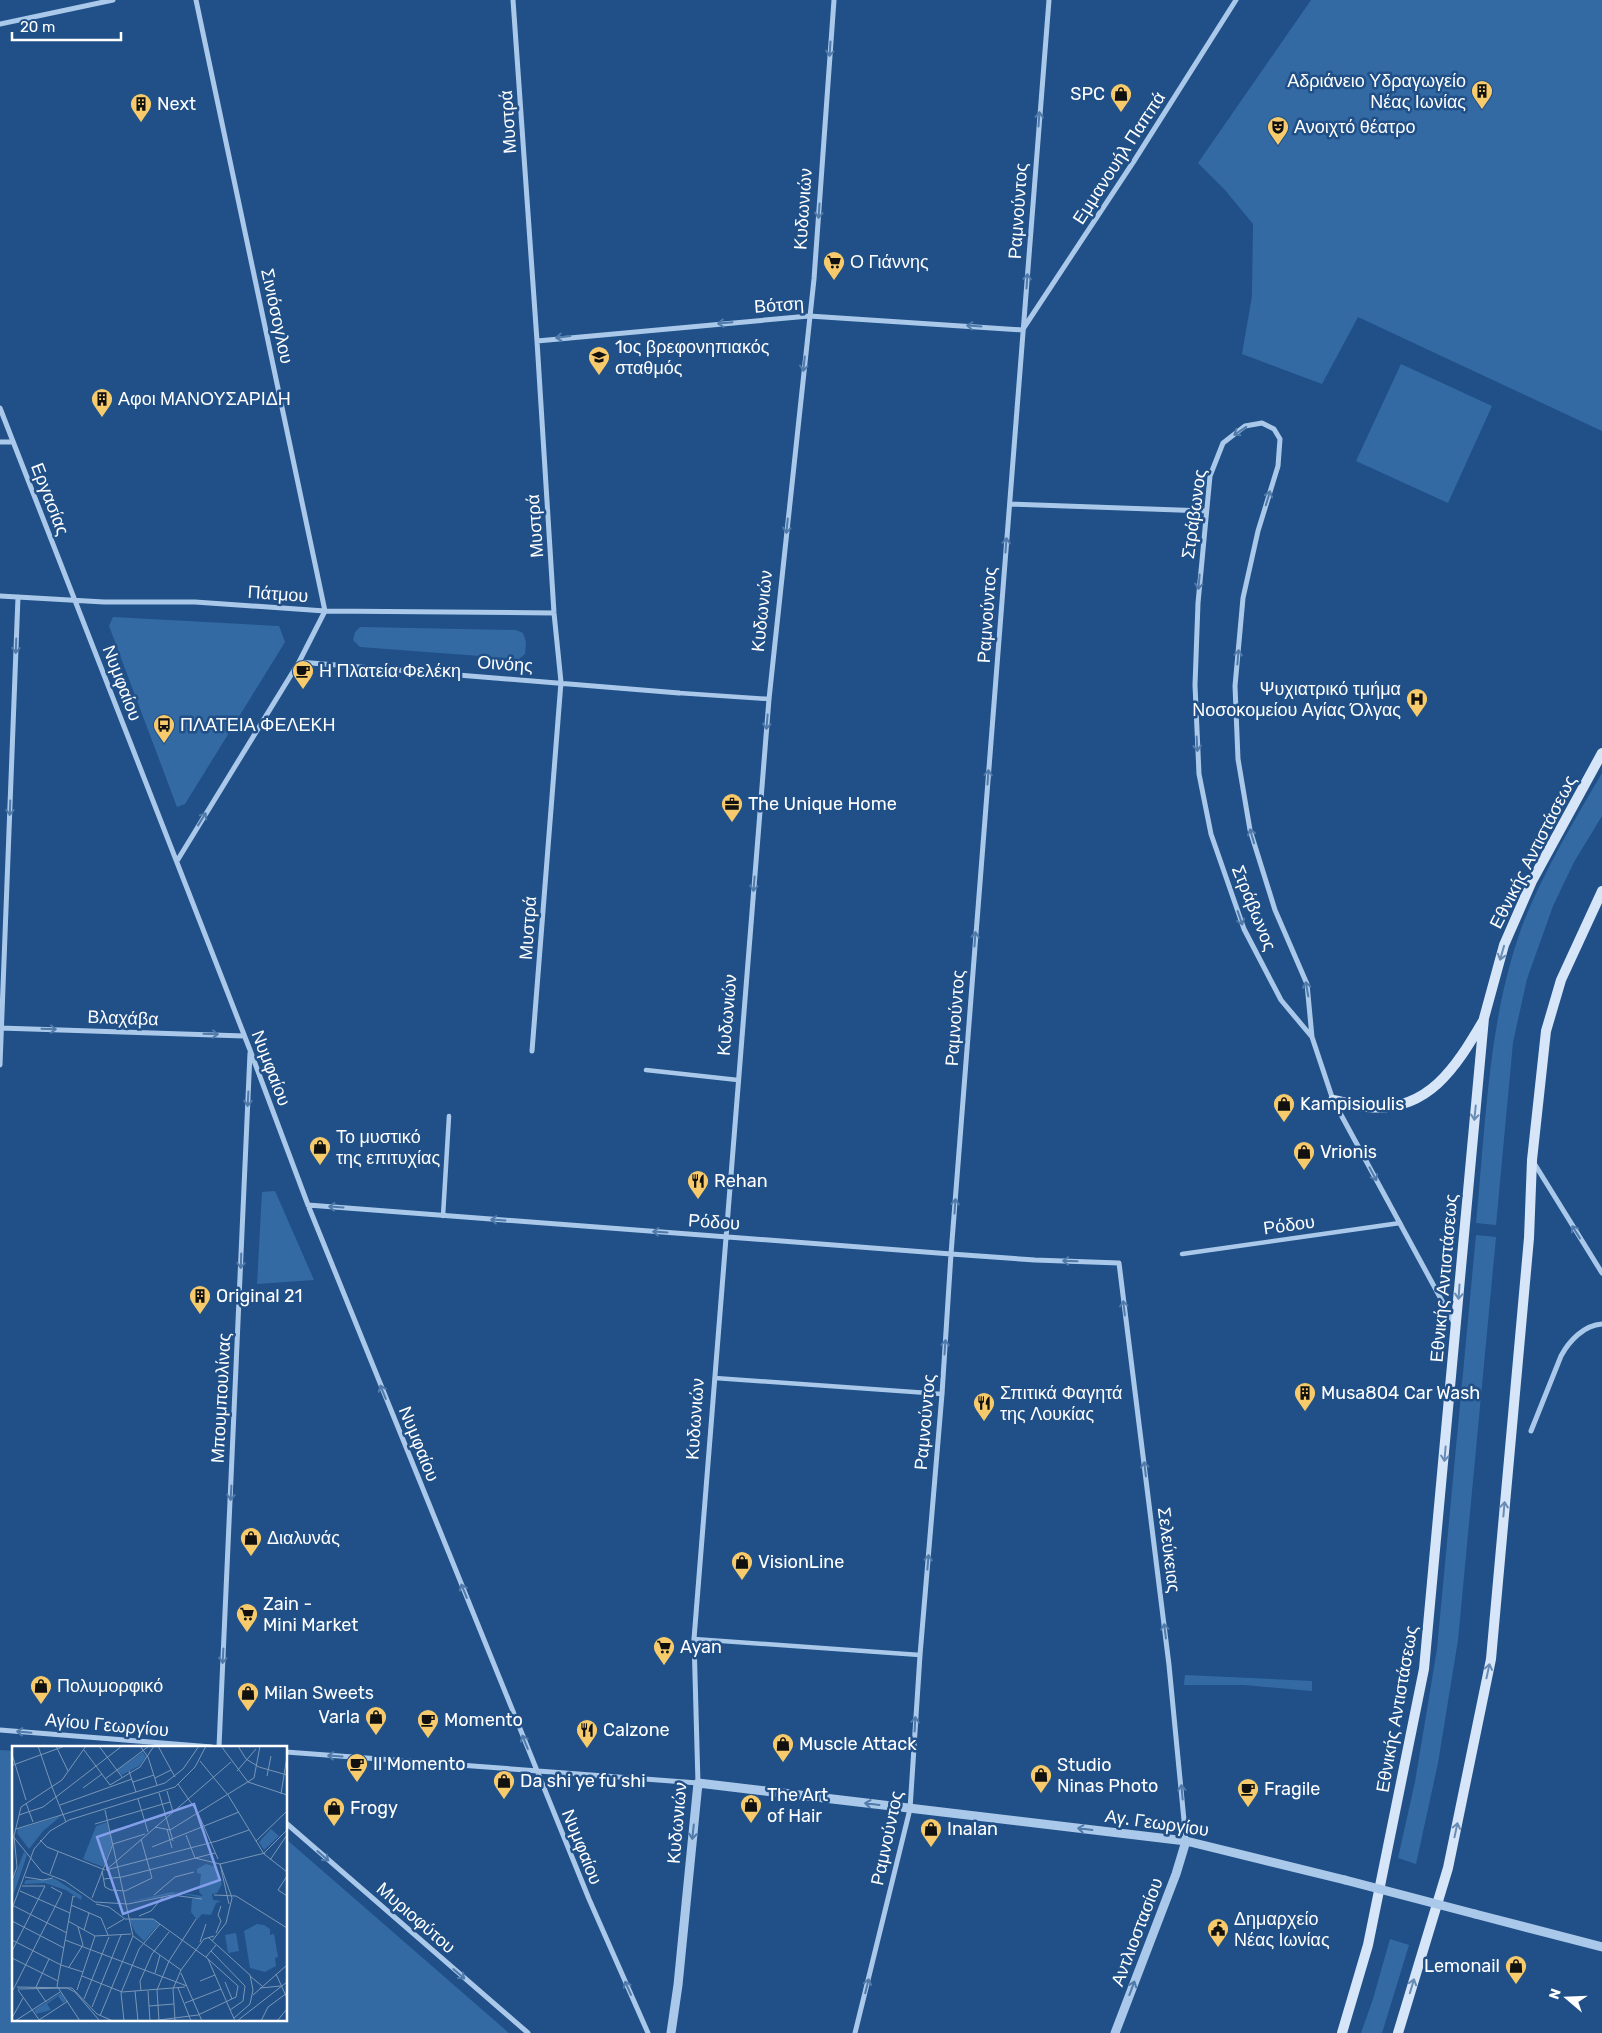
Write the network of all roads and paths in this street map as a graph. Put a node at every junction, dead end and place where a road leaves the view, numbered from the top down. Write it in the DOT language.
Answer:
graph roads {
  1 [pos="113,0"];
  2 [pos="196,0"];
  3 [pos="513,0"];
  4 [pos="834,0"];
  5 [pos="1049,0"];
  6 [pos="1236,0"];
  7 [pos="0,24"];
  8 [pos="809,316"];
  9 [pos="1023,330"];
  10 [pos="538,341"];
  11 [pos="0,408"];
  12 [pos="0,442"];
  13 [pos="13,442"];
  14 [pos="1010,504"];
  15 [pos="1206,511"];
  16 [pos="0,596"];
  17 [pos="18,597"];
  18 [pos="75,600"];
  19 [pos="325,611"];
  20 [pos="554,614"];
  21 [pos="299,662"];
  22 [pos="561,682"];
  23 [pos="679,693"];
  24 [pos="769,699"];
  25 [pos="1602,753"];
  26 [pos="177,861"];
  27 [pos="1602,891"];
  28 [pos="1484,1018"];
  29 [pos="1,1028"];
  30 [pos="244,1036"];
  31 [pos="1312,1037"];
  32 [pos="250,1050"];
  33 [pos="532,1051"];
  34 [pos="0,1065"];
  35 [pos="646,1070"];
  36 [pos="738,1080"];
  37 [pos="1334,1100"];
  38 [pos="450,1116"];
  39 [pos="1532,1160"];
  40 [pos="308,1205"];
  41 [pos="443,1216"];
  42 [pos="1400,1223"];
  43 [pos="726,1237"];
  44 [pos="951,1254"];
  45 [pos="1182,1254"];
  46 [pos="1119,1263"];
  47 [pos="1602,1273"];
  48 [pos="1602,1324"];
  49 [pos="1457,1329"];
  50 [pos="715,1378"];
  51 [pos="942,1394"];
  52 [pos="1531,1430"];
  53 [pos="694,1639"];
  54 [pos="920,1655"];
  55 [pos="0,1730"];
  56 [pos="200,1746"];
  57 [pos="219,1746"];
  58 [pos="288,1752"];
  59 [pos="536,1770"];
  60 [pos="698,1784"];
  61 [pos="910,1809"];
  62 [pos="288,1825"];
  63 [pos="1186,1841"];
  64 [pos="1602,1947"];
  65 [pos="528,2033"];
  66 [pos="648,2033"];
  67 [pos="671,2033"];
  68 [pos="855,2033"];
  69 [pos="1115,2033"];
  70 [pos="1342,2033"];
  71 [pos="1398,2033"];
  1 -- 7 [label="street"];
  2 -- 19 [label="street, Σινιόσογλου"];
  3 -- 10 [label="street, Μυστρά"];
  4 -- 8 [label="street, Κυδωνιών, one-way"];
  9 -- 5 [label="street, Ραμνούντος, one-way"];
  6 -- 9 [label="street, Εμμανουήλ Παππά"];
  9 -- 8 [label="street, Βότση, one-way"];
  8 -- 10 [label="street, Βότση, one-way"];
  8 -- 24 [label="street, Κυδωνιών, one-way"];
  9 -- 14 [label="street, Ραμνούντος"];
  10 -- 20 [label="street, Μυστρά"];
  11 -- 13 [label="street, Εργασίας"];
  12 -- 13 [label="street"];
  13 -- 18 [label="street, Εργασίας"];
  14 -- 15 [label="street"];
  44 -- 14 [label="street, Ραμνούντος, one-way"];
  15 -- 31 [label="street, Στράβωνος, one-way"];
  31 -- 15 [label="street, Στράβωνος, one-way"];
  16 -- 17 [label="street, Πάτμου"];
  17 -- 18 [label="street, Πάτμου"];
  17 -- 29 [label="street, one-way"];
  18 -- 19 [label="street, Πάτμου"];
  18 -- 26 [label="street, Νυμφαίου"];
  19 -- 20 [label="street, Πάτμου"];
  19 -- 21 [label="street"];
  20 -- 22 [label="street, Μυστρά"];
  21 -- 22 [label="street, Οινόης"];
  26 -- 21 [label="street, one-way"];
  22 -- 23 [label="street, Οινόης"];
  22 -- 33 [label="street, Μυστρά"];
  23 -- 24 [label="street"];
  24 -- 36 [label="street, Κυδωνιών, one-way"];
  25 -- 28 [label="main road, Εθνικής Αντιστάσεως, one-way"];
  26 -- 30 [label="street, Νυμφαίου"];
  27 -- 39 [label="main road"];
  28 -- 37 [label="main road"];
  28 -- 49 [label="main road, Εθνικής Αντιστάσεως, one-way"];
  29 -- 30 [label="street, Βλαχάβα, one-way"];
  29 -- 34 [label="street"];
  30 -- 32 [label="street, Νυμφαίου"];
  31 -- 37 [label="street, Στράβωνος"];
  32 -- 40 [label="street, Νυμφαίου"];
  32 -- 57 [label="street, Μπουμπουλίνας, one-way"];
  35 -- 36 [label="street"];
  36 -- 43 [label="street, Κυδωνιών"];
  37 -- 42 [label="street, Στράβωνος, one-way"];
  38 -- 41 [label="street"];
  47 -- 39 [label="street, one-way"];
  71 -- 39 [label="main road, one-way"];
  41 -- 40 [label="street, Ρόδου, one-way"];
  59 -- 40 [label="street, Νυμφαίου, one-way"];
  43 -- 41 [label="street, Ρόδου, one-way"];
  42 -- 45 [label="street, Ρόδου"];
  42 -- 49 [label="street, Στράβωνος"];
  43 -- 44 [label="street, Ρόδου"];
  43 -- 50 [label="street, Κυδωνιών"];
  46 -- 44 [label="street, Ρόδου, one-way"];
  51 -- 44 [label="street, Ραμνούντος, one-way"];
  63 -- 46 [label="street, Σελεύκειας, one-way"];
  48 -- 52 [label="street"];
  49 -- 70 [label="main road, Εθνικής Αντιστάσεως, one-way"];
  50 -- 51 [label="street"];
  50 -- 53 [label="street, Κυδωνιών"];
  54 -- 51 [label="street, Ραμνούντος, one-way"];
  53 -- 54 [label="street"];
  53 -- 60 [label="street, Κυδωνιών"];
  61 -- 54 [label="street, Ραμνούντος, one-way"];
  56 -- 55 [label="street, Αγίου Γεωργίου, one-way"];
  59 -- 58 [label="street, one-way"];
  59 -- 60 [label="street"];
  66 -- 59 [label="street, Νυμφαίου, one-way"];
  61 -- 60 [label="street, Αγ. Γεωργίου, one-way"];
  60 -- 67 [label="street, Κυδωνιών, one-way"];
  63 -- 61 [label="street, Αγ. Γεωργίου, one-way"];
  68 -- 61 [label="street, Ραμνούντος, one-way"];
  62 -- 65 [label="street, Μυριοφύτου, one-way"];
  63 -- 64 [label="street, Αγ. Γεωργίου, bridge"];
  69 -- 63 [label="street, Αντλιοστασίου, one-way"];
}
